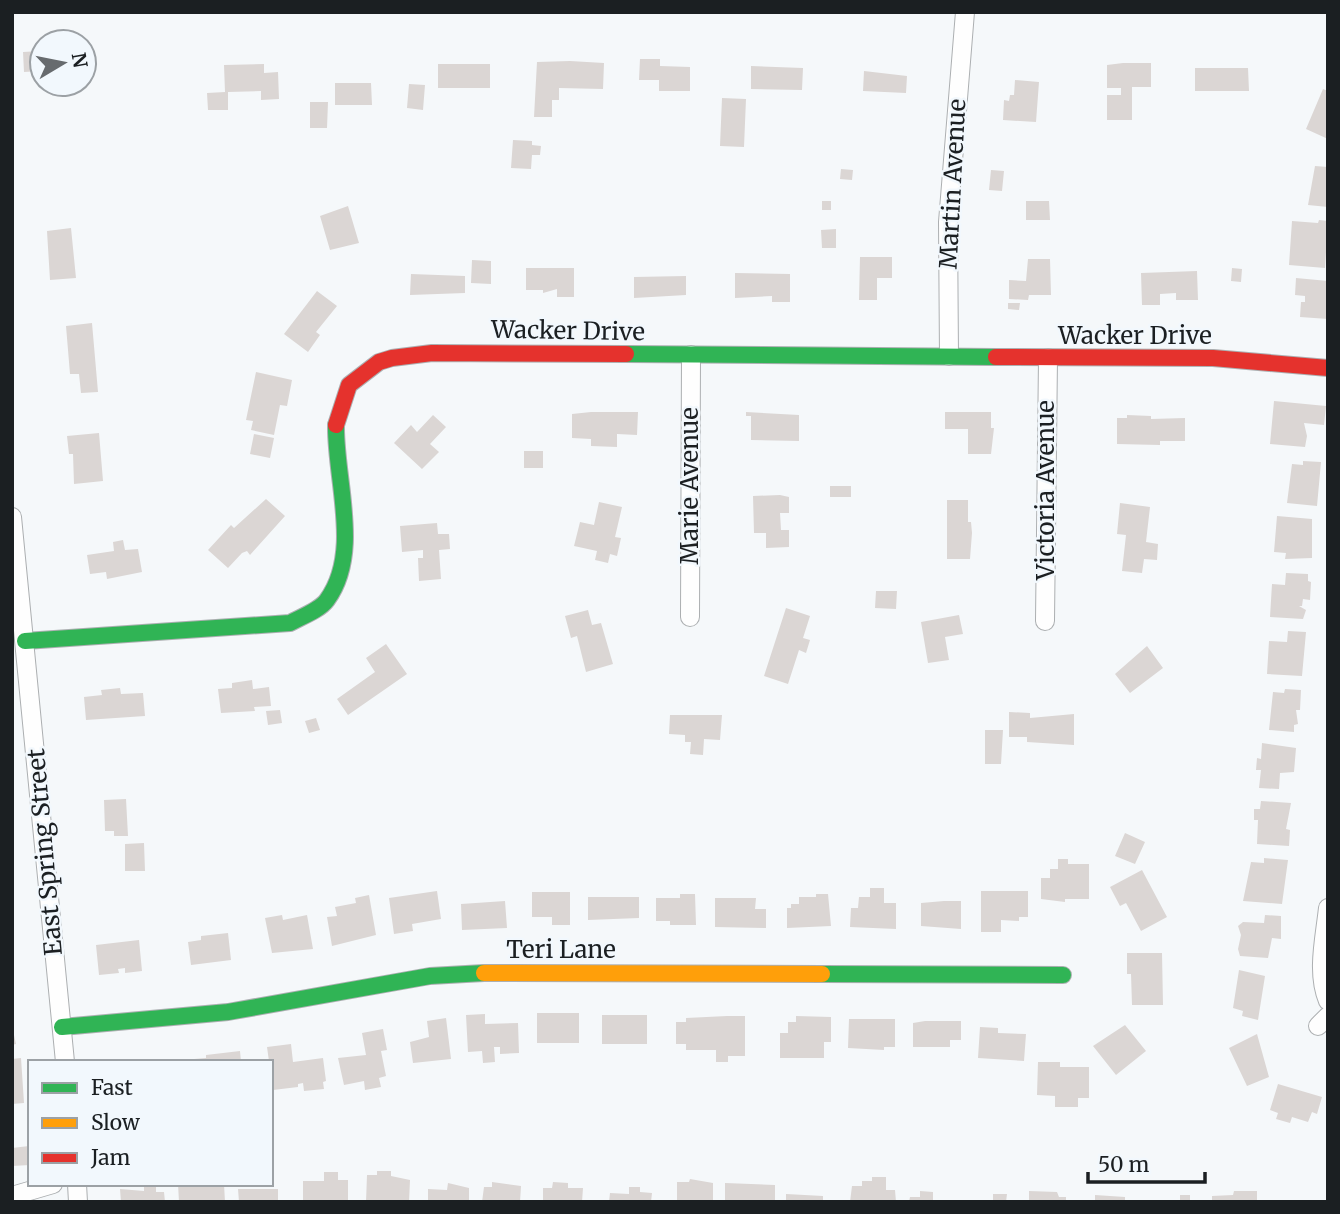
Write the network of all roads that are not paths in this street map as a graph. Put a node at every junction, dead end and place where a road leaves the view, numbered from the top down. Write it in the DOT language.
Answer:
graph roads {
  1 [pos="965,12"];
  2 [pos="691,355"];
  3 [pos="949,356"];
  4 [pos="1048,358"];
  5 [pos="1328,368"];
  6 [pos="12,517"];
  7 [pos="690,617"];
  8 [pos="1045,621"];
  9 [pos="25,642"];
  10 [pos="1328,908"];
  11 [pos="1063,975"];
  12 [pos="1328,1001"];
  13 [pos="62,1027"];
  14 [pos="65,1060"];
  15 [pos="46,1186"];
  16 [pos="12,1196"];
  1 -- 3 [label="street, Martin Avenue"];
  2 -- 3 [label="street, Wacker Drive"];
  2 -- 7 [label="street, Marie Avenue"];
  2 -- 9 [label="street, Wacker Drive"];
  3 -- 4 [label="street, Wacker Drive"];
  4 -- 5 [label="street, Wacker Drive"];
  4 -- 8 [label="street, Victoria Avenue"];
  6 -- 9 [label="street, East Spring Street"];
  9 -- 13 [label="street, East Spring Street"];
  10 -- 12 [label="street"];
  11 -- 13 [label="street, Teri Lane"];
  13 -- 14 [label="street, East Spring Street"];
  15 -- 16 [label="street"];
}
